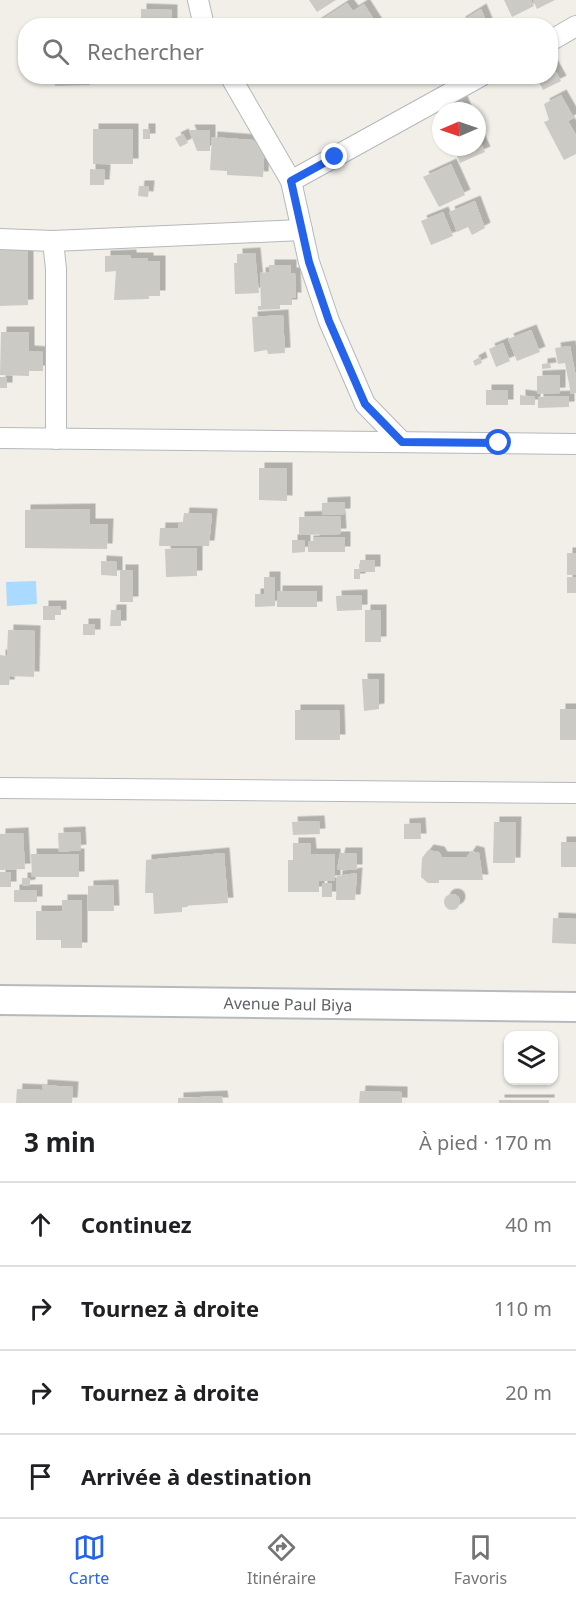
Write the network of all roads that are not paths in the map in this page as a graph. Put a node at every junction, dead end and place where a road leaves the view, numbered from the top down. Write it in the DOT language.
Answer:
graph roads {
  1 [pos="198,0"];
  2 [pos="202,18"];
  3 [pos="576,26"];
  4 [pos="558,36"];
  5 [pos="235,84"];
  6 [pos="467,84"];
  7 [pos="291,181"];
  8 [pos="302,230"];
  9 [pos="0,239"];
  10 [pos="53,241"];
  11 [pos="0,438"];
  12 [pos="56,439"];
  13 [pos="402,442"];
  14 [pos="576,444"];
  15 [pos="0,788"];
  16 [pos="576,793"];
  17 [pos="0,1000"];
  18 [pos="576,1007"];
  1 -- 2 [label="street"];
  3 -- 4 [label="street"];
  5 -- 7 [label="street"];
  6 -- 7 [label="street"];
  7 -- 8 [label="street"];
  8 -- 10 [label="street"];
  8 -- 13 [label="street"];
  9 -- 10 [label="street"];
  10 -- 12 [label="street"];
  11 -- 12 [label="street"];
  12 -- 13 [label="street"];
  13 -- 14 [label="street"];
  15 -- 16 [label="street"];
  17 -- 18 [label="main road, Avenue Paul Biya"];
}
